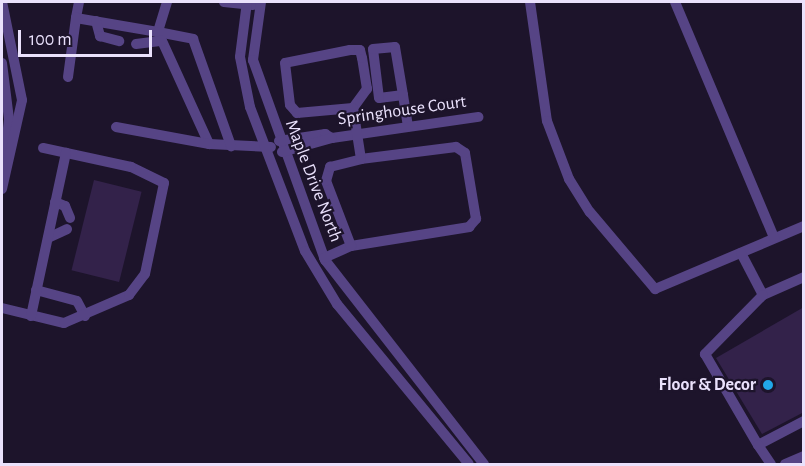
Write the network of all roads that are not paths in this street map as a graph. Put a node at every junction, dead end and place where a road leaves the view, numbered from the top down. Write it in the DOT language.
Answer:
graph roads {
  1 [pos="2,2"];
  2 [pos="79,2"];
  3 [pos="167,2"];
  4 [pos="224,2"];
  5 [pos="530,2"];
  6 [pos="675,2"];
  7 [pos="247,3"];
  8 [pos="260,4"];
  9 [pos="76,18"];
  10 [pos="96,21"];
  11 [pos="160,36"];
  12 [pos="119,41"];
  13 [pos="136,44"];
  14 [pos="2,63"];
  15 [pos="68,77"];
  16 [pos="403,95"];
  17 [pos="353,108"];
  18 [pos="478,117"];
  19 [pos="116,127"];
  20 [pos="408,127"];
  21 [pos="357,134"];
  22 [pos="209,144"];
  23 [pos="231,146"];
  24 [pos="280,146"];
  25 [pos="43,148"];
  26 [pos="266,148"];
  27 [pos="66,153"];
  28 [pos="361,159"];
  29 [pos="2,183"];
  30 [pos="55,202"];
  31 [pos="804,226"];
  32 [pos="48,238"];
  33 [pos="774,238"];
  34 [pos="351,246"];
  35 [pos="741,253"];
  36 [pos="325,259"];
  37 [pos="313,266"];
  38 [pos="804,278"];
  39 [pos="36,290"];
  40 [pos="763,295"];
  41 [pos="2,308"];
  42 [pos="31,316"];
  43 [pos="85,316"];
  44 [pos="392,347"];
  45 [pos="382,356"];
  46 [pos="804,421"];
  47 [pos="758,445"];
  48 [pos="804,456"];
  49 [pos="469,465"];
  50 [pos="484,465"];
  51 [pos="771,465"];
  52 [pos="785,465"];
  1 -- 29 [label="street"];
  2 -- 9 [label="street"];
  3 -- 11 [label="street"];
  4 -- 7 [label="street"];
  5 -- 35 [label="street"];
  6 -- 33 [label="street"];
  7 -- 8 [label="street"];
  7 -- 26 [label="street, Maple Drive North"];
  8 -- 24 [label="street, Maple Drive North"];
  9 -- 10 [label="street"];
  9 -- 15 [label="street"];
  10 -- 11 [label="street"];
  10 -- 12 [label="street"];
  11 -- 13 [label="street"];
  11 -- 22 [label="street"];
  11 -- 23 [label="street"];
  14 -- 29 [label="street"];
  16 -- 16 [label="street"];
  16 -- 20 [label="street"];
  17 -- 17 [label="street"];
  17 -- 21 [label="street"];
  18 -- 20 [label="street, Springhouse Court"];
  19 -- 22 [label="street, Springhouse Court"];
  20 -- 21 [label="street, Springhouse Court"];
  21 -- 24 [label="street, Springhouse Court"];
  21 -- 28 [label="street"];
  22 -- 23 [label="street, Springhouse Court"];
  23 -- 26 [label="street, Springhouse Court"];
  24 -- 26 [label="street, Springhouse Court"];
  24 -- 36 [label="street, Maple Drive North"];
  25 -- 27 [label="street"];
  26 -- 37 [label="street, Maple Drive North"];
  27 -- 30 [label="street"];
  27 -- 43 [label="street"];
  28 -- 34 [label="street"];
  28 -- 34 [label="street"];
  30 -- 32 [label="street"];
  30 -- 32 [label="street"];
  31 -- 33 [label="street"];
  32 -- 39 [label="street"];
  33 -- 35 [label="street"];
  34 -- 36 [label="street"];
  35 -- 40 [label="street"];
  36 -- 37 [label="street"];
  36 -- 44 [label="street, Maple Drive North"];
  37 -- 45 [label="street, Maple Drive North"];
  38 -- 40 [label="street"];
  39 -- 42 [label="street"];
  39 -- 43 [label="street"];
  40 -- 47 [label="street"];
  41 -- 42 [label="street"];
  42 -- 43 [label="street"];
  44 -- 45 [label="street"];
  44 -- 50 [label="street, Maple Drive North"];
  45 -- 49 [label="street, Maple Drive North"];
  46 -- 47 [label="street"];
  47 -- 51 [label="street"];
  48 -- 52 [label="street"];
}
